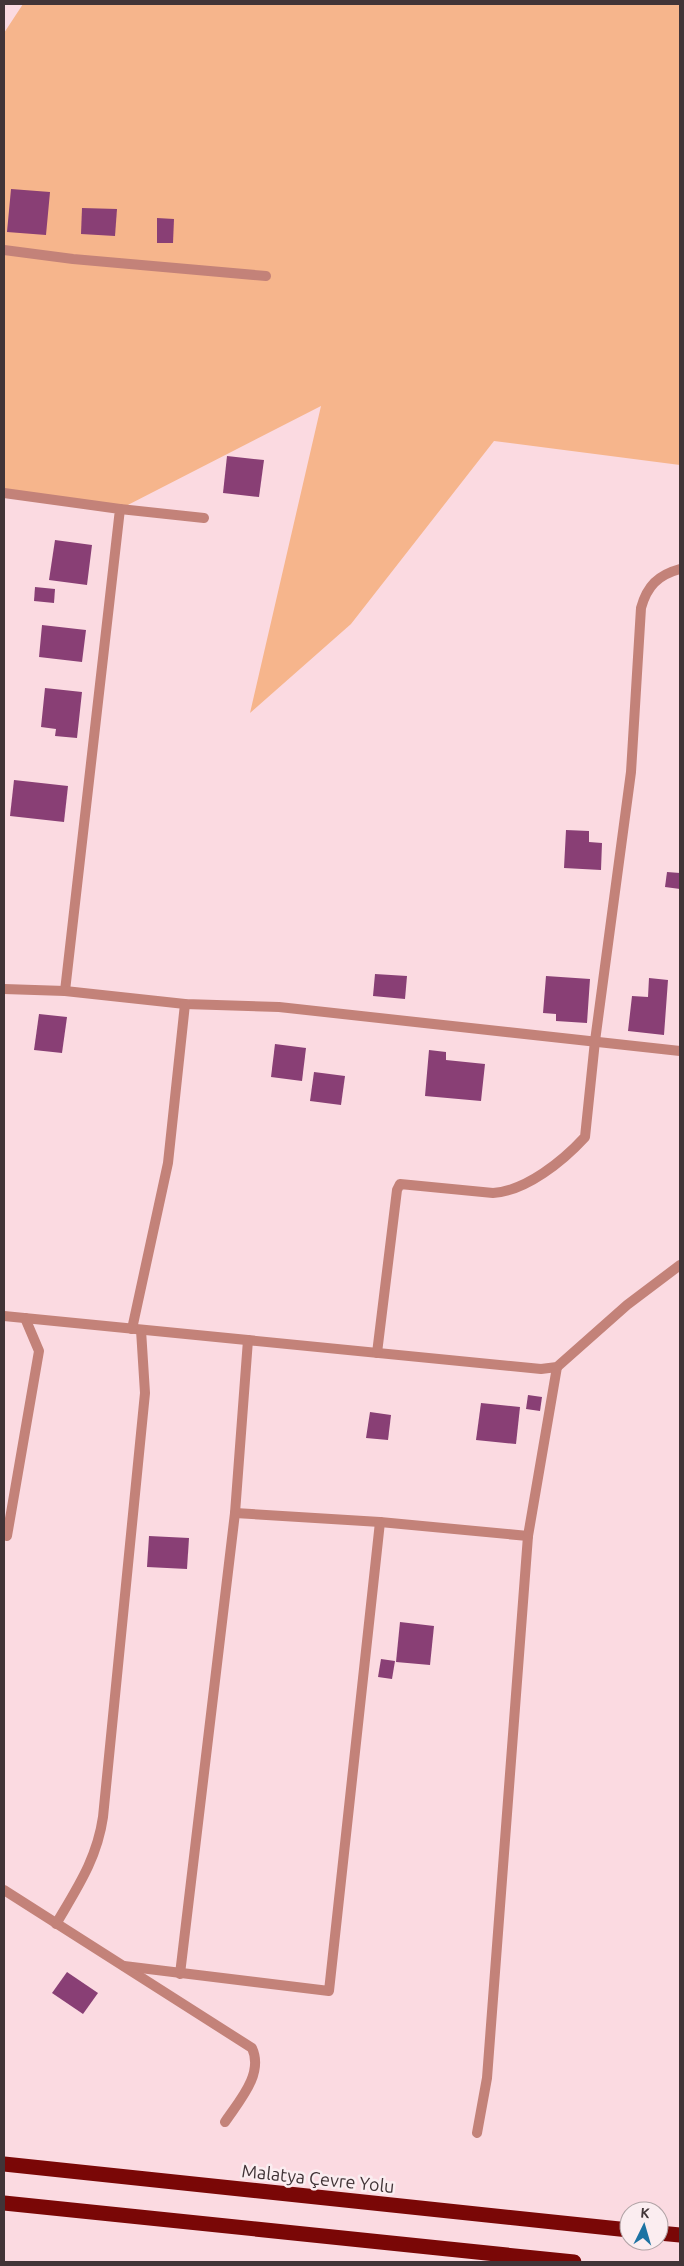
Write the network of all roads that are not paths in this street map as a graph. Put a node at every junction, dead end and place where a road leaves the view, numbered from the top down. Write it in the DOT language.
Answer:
graph roads {
  1 [pos="4,250"];
  2 [pos="266,276"];
  3 [pos="7,495"];
  4 [pos="120,509"];
  5 [pos="204,518"];
  6 [pos="680,569"];
  7 [pos="4,989"];
  8 [pos="65,991"];
  9 [pos="185,1004"];
  10 [pos="595,1041"];
  11 [pos="680,1051"];
  12 [pos="680,1265"];
  13 [pos="4,1316"];
  14 [pos="24,1318"];
  15 [pos="136,1330"];
  16 [pos="248,1340"];
  17 [pos="377,1353"];
  18 [pos="557,1367"];
  19 [pos="235,1513"];
  20 [pos="380,1522"];
  21 [pos="7,1536"];
  22 [pos="528,1536"];
  23 [pos="4,1890"];
  24 [pos="56,1924"];
  25 [pos="124,1966"];
  26 [pos="180,1974"];
  27 [pos="225,2122"];
  28 [pos="477,2133"];
  29 [pos="4,2164"];
  30 [pos="4,2204"];
  31 [pos="619,2229"];
  32 [pos="574,2262"];
  1 -- 2 [label="street"];
  3 -- 4 [label="street"];
  4 -- 5 [label="street"];
  4 -- 8 [label="street"];
  6 -- 10 [label="street"];
  7 -- 8 [label="street"];
  8 -- 9 [label="street"];
  9 -- 10 [label="street"];
  9 -- 15 [label="street"];
  10 -- 11 [label="street"];
  10 -- 17 [label="street"];
  12 -- 18 [label="street"];
  13 -- 14 [label="street"];
  14 -- 15 [label="street"];
  14 -- 21 [label="street"];
  15 -- 16 [label="street"];
  15 -- 24 [label="street"];
  16 -- 17 [label="street"];
  16 -- 19 [label="street"];
  17 -- 18 [label="street"];
  18 -- 22 [label="street"];
  19 -- 20 [label="street"];
  19 -- 26 [label="street"];
  20 -- 22 [label="street"];
  20 -- 26 [label="street"];
  22 -- 28 [label="street"];
  23 -- 24 [label="street"];
  24 -- 25 [label="street"];
  25 -- 26 [label="street"];
  25 -- 27 [label="street"];
  29 -- 31 [label="highway, Malatya Çevre Yolu"];
  30 -- 32 [label="highway"];
}
